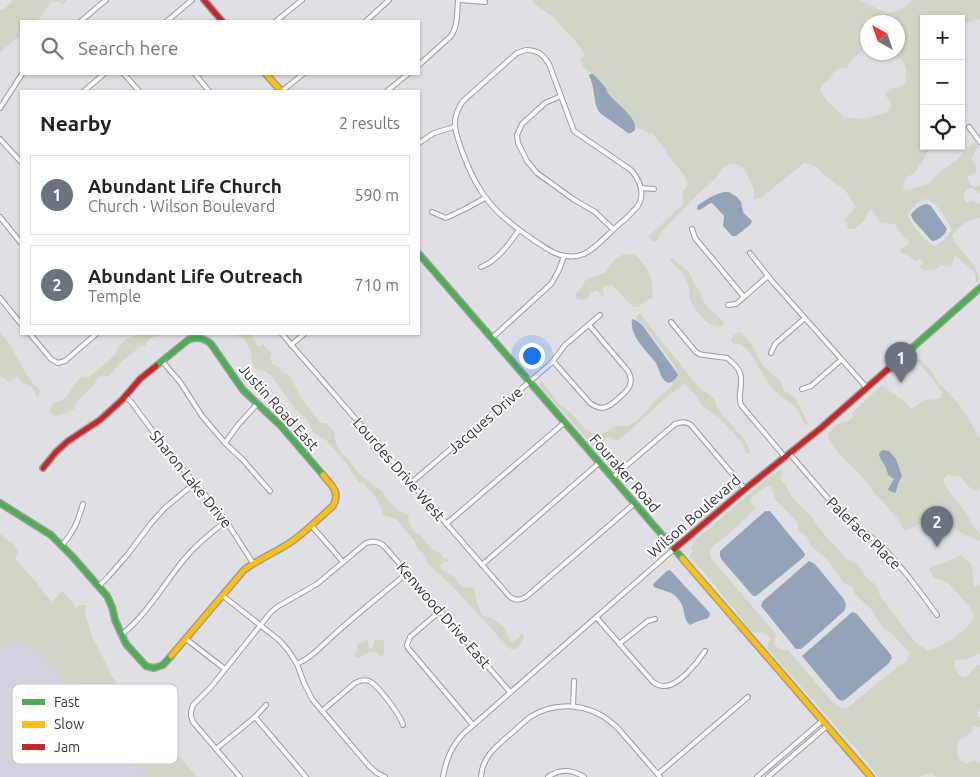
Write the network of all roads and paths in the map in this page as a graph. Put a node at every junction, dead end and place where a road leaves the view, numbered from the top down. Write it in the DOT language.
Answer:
graph roads {
  1 [pos="106,0"];
  2 [pos="192,0"];
  3 [pos="204,0"];
  4 [pos="302,0"];
  5 [pos="389,0"];
  6 [pos="459,0"];
  7 [pos="485,2"];
  8 [pos="82,20"];
  9 [pos="168,20"];
  10 [pos="221,20"];
  11 [pos="277,20"];
  12 [pos="367,20"];
  13 [pos="420,64"];
  14 [pos="21,75"];
  15 [pos="103,75"];
  16 [pos="125,75"];
  17 [pos="196,75"];
  18 [pos="267,75"];
  19 [pos="302,75"];
  20 [pos="407,75"];
  21 [pos="85,90"];
  22 [pos="138,90"];
  23 [pos="208,90"];
  24 [pos="280,90"];
  25 [pos="282,90"];
  26 [pos="388,90"];
  27 [pos="560,96"];
  28 [pos="0,108"];
  29 [pos="454,127"];
  30 [pos="969,127"];
  31 [pos="0,139"];
  32 [pos="420,142"];
  33 [pos="980,142"];
  34 [pos="20,161"];
  35 [pos="641,188"];
  36 [pos="654,189"];
  37 [pos="484,198"];
  38 [pos="432,212"];
  39 [pos="0,217"];
  40 [pos="692,229"];
  41 [pos="519,230"];
  42 [pos="614,230"];
  43 [pos="20,242"];
  44 [pos="750,253"];
  45 [pos="420,255"];
  46 [pos="564,256"];
  47 [pos="480,267"];
  48 [pos="768,276"];
  49 [pos="980,288"];
  50 [pos="744,297"];
  51 [pos="0,298"];
  52 [pos="728,305"];
  53 [pos="600,315"];
  54 [pos="805,318"];
  55 [pos="671,322"];
  56 [pos="20,323"];
  57 [pos="589,325"];
  58 [pos="31,335"];
  59 [pos="95,335"];
  60 [pos="283,335"];
  61 [pos="303,335"];
  62 [pos="492,338"];
  63 [pos="292,345"];
  64 [pos="771,353"];
  65 [pos="842,360"];
  66 [pos="162,361"];
  67 [pos="553,361"];
  68 [pos="529,382"];
  69 [pos="802,388"];
  70 [pos="867,388"];
  71 [pos="125,396"];
  72 [pos="258,404"];
  73 [pos="564,422"];
  74 [pos="225,443"];
  75 [pos="787,455"];
  76 [pos="599,463"];
  77 [pos="42,468"];
  78 [pos="612,478"];
  79 [pos="195,483"];
  80 [pos="411,484"];
  81 [pos="744,489"];
  82 [pos="270,491"];
  83 [pos="0,503"];
  84 [pos="82,504"];
  85 [pos="634,504"];
  86 [pos="226,521"];
  87 [pos="446,524"];
  88 [pos="311,525"];
  89 [pos="62,546"];
  90 [pos="674,549"];
  91 [pos="344,562"];
  92 [pos="253,563"];
  93 [pos="482,565"];
  94 [pos="408,573"];
  95 [pos="99,586"];
  96 [pos="222,595"];
  97 [pos="440,611"];
  98 [pos="936,615"];
  99 [pos="596,617"];
  100 [pos="655,618"];
  101 [pos="260,626"];
  102 [pos="121,635"];
  103 [pos="186,639"];
  104 [pos="619,644"];
  105 [pos="705,651"];
  106 [pos="297,664"];
  107 [pos="225,669"];
  108 [pos="574,681"];
  109 [pos="510,692"];
  110 [pos="748,697"];
  111 [pos="266,704"];
  112 [pos="573,706"];
  113 [pos="322,711"];
  114 [pos="256,717"];
  115 [pos="822,721"];
  116 [pos="403,725"];
  117 [pos="473,725"];
  118 [pos="826,726"];
  119 [pos="216,749"];
  120 [pos="659,776"];
  121 [pos="240,777"];
  122 [pos="306,777"];
  123 [pos="385,777"];
  124 [pos="443,777"];
  125 [pos="481,777"];
  126 [pos="548,777"];
  127 [pos="584,777"];
  128 [pos="758,777"];
  129 [pos="768,777"];
  130 [pos="871,777"];
  1 -- 8 [label="street"];
  2 -- 9 [label="street"];
  3 -- 10 [label="main road"];
  4 -- 11 [label="street"];
  5 -- 12 [label="street"];
  6 -- 7 [label="street"];
  6 -- 13 [label="street"];
  14 -- 28 [label="street"];
  15 -- 21 [label="street"];
  16 -- 22 [label="street"];
  17 -- 23 [label="street"];
  18 -- 24 [label="main road"];
  19 -- 25 [label="street"];
  20 -- 26 [label="street"];
  27 -- 29 [label="street"];
  27 -- 35 [label="street"];
  27 -- 42 [label="street"];
  29 -- 32 [label="street"];
  29 -- 37 [label="street"];
  30 -- 33 [label="street"];
  31 -- 34 [label="street"];
  35 -- 36 [label="street"];
  35 -- 42 [label="street"];
  37 -- 38 [label="street"];
  37 -- 41 [label="street"];
  39 -- 43 [label="street"];
  40 -- 50 [label="street"];
  41 -- 46 [label="street"];
  41 -- 47 [label="street"];
  42 -- 46 [label="street"];
  44 -- 48 [label="street"];
  45 -- 62 [label="main road, Fouraker Road"];
  46 -- 62 [label="street"];
  48 -- 50 [label="street"];
  48 -- 54 [label="street"];
  49 -- 70 [label="main road, Wilson Boulevard"];
  50 -- 52 [label="street"];
  51 -- 56 [label="street"];
  53 -- 57 [label="street, Jacques Drive"];
  54 -- 64 [label="street"];
  54 -- 65 [label="street"];
  55 -- 75 [label="street, Paleface Place"];
  57 -- 67 [label="street, Jacques Drive"];
  57 -- 67 [label="street"];
  58 -- 59 [label="street"];
  60 -- 63 [label="street, Lourdes Drive West"];
  61 -- 63 [label="street"];
  62 -- 68 [label="main road, Fouraker Road"];
  63 -- 80 [label="street, Lourdes Drive West"];
  65 -- 69 [label="street"];
  65 -- 70 [label="street"];
  66 -- 71 [label="main road"];
  66 -- 72 [label="main road, Justin Road East"];
  66 -- 74 [label="street"];
  67 -- 68 [label="street, Jacques Drive"];
  68 -- 73 [label="main road, Fouraker Road"];
  68 -- 80 [label="street, Jacques Drive"];
  70 -- 75 [label="main road, Wilson Boulevard"];
  71 -- 77 [label="main road"];
  71 -- 79 [label="street, Sharon Lake Drive"];
  72 -- 74 [label="street"];
  72 -- 88 [label="main road, Justin Road East"];
  73 -- 76 [label="main road, Fouraker Road"];
  73 -- 87 [label="street"];
  74 -- 82 [label="street"];
  75 -- 81 [label="main road, Wilson Boulevard"];
  75 -- 98 [label="street, Paleface Place"];
  76 -- 78 [label="main road, Fouraker Road"];
  76 -- 93 [label="street"];
  78 -- 81 [label="street"];
  78 -- 85 [label="main road, Fouraker Road"];
  79 -- 86 [label="street, Sharon Lake Drive"];
  79 -- 95 [label="street"];
  80 -- 87 [label="street, Lourdes Drive West"];
  81 -- 90 [label="main road, Wilson Boulevard"];
  83 -- 89 [label="main road"];
  84 -- 89 [label="street"];
  85 -- 90 [label="main road, Fouraker Road"];
  85 -- 93 [label="street, Lourdes Drive West"];
  86 -- 92 [label="street, Sharon Lake Drive"];
  86 -- 102 [label="street"];
  87 -- 93 [label="street, Lourdes Drive West"];
  88 -- 91 [label="street"];
  88 -- 92 [label="main road"];
  89 -- 95 [label="main road"];
  90 -- 99 [label="street, Wilson Boulevard"];
  90 -- 115 [label="main road, Fouraker Road"];
  91 -- 94 [label="street, Kenwood Drive East"];
  91 -- 101 [label="street"];
  92 -- 96 [label="main road"];
  94 -- 97 [label="street, Kenwood Drive East"];
  94 -- 106 [label="street"];
  95 -- 102 [label="main road"];
  96 -- 101 [label="street"];
  96 -- 103 [label="main road"];
  97 -- 109 [label="street, Kenwood Drive East"];
  97 -- 117 [label="street"];
  99 -- 104 [label="street"];
  99 -- 109 [label="street, Wilson Boulevard"];
  100 -- 104 [label="street"];
  101 -- 106 [label="street"];
  101 -- 107 [label="street"];
  102 -- 103 [label="main road"];
  103 -- 107 [label="street"];
  104 -- 105 [label="street"];
  106 -- 113 [label="street"];
  107 -- 119 [label="street"];
  108 -- 112 [label="street"];
  109 -- 117 [label="street, Wilson Boulevard"];
  110 -- 120 [label="street"];
  111 -- 114 [label="street"];
  112 -- 120 [label="street"];
  112 -- 125 [label="street"];
  113 -- 116 [label="street"];
  113 -- 123 [label="street"];
  114 -- 119 [label="street"];
  114 -- 122 [label="street"];
  115 -- 118 [label="main road, Fouraker Road"];
  115 -- 128 [label="street"];
  117 -- 124 [label="street, Wilson Boulevard"];
  118 -- 129 [label="street"];
  118 -- 130 [label="main road, Fouraker Road"];
  119 -- 121 [label="street"];
  126 -- 127 [label="street"];
}
